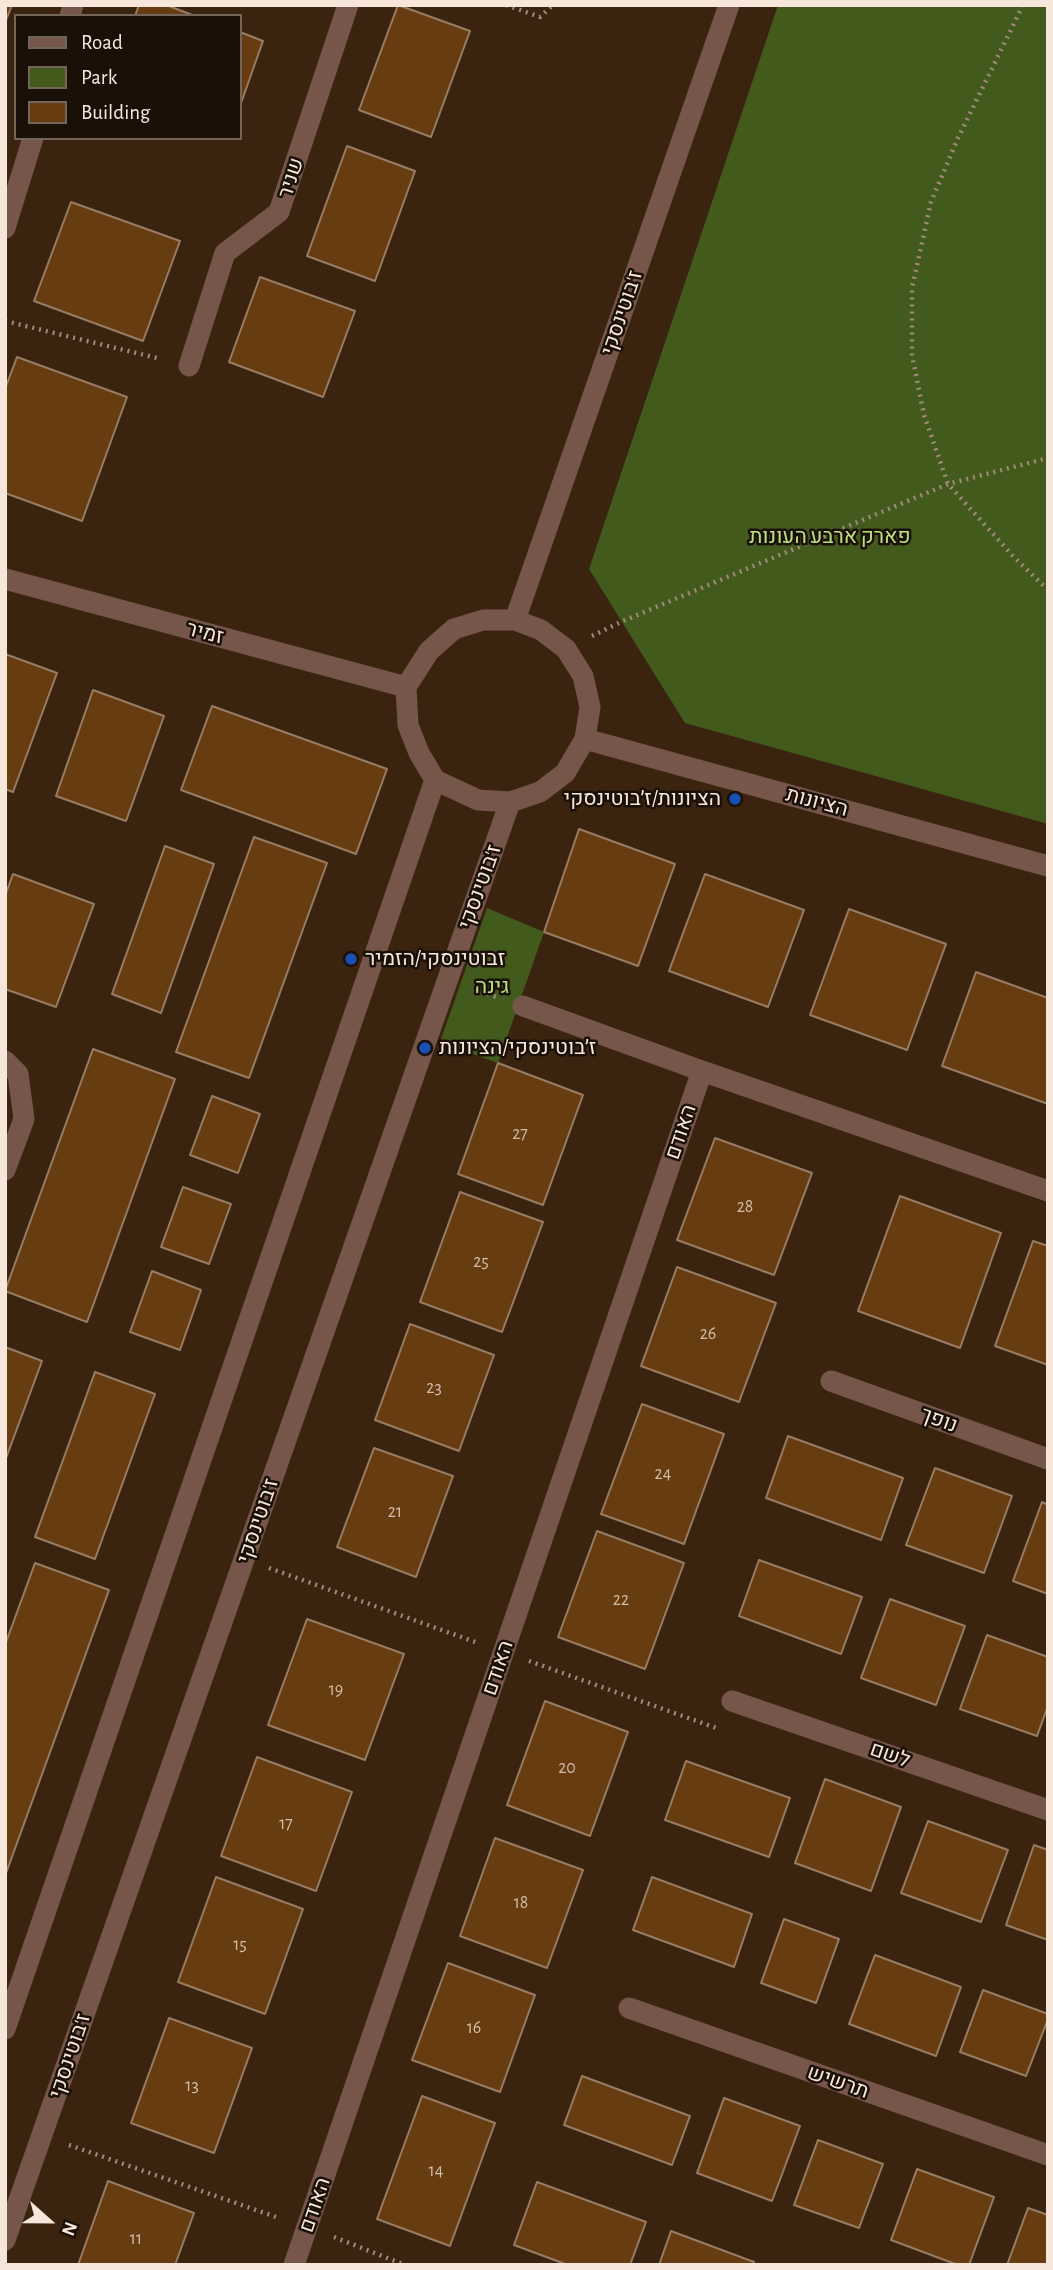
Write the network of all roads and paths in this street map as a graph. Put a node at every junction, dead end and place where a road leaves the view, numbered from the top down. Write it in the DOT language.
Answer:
graph roads {
  1 [pos="348,5"];
  2 [pos="506,5"];
  3 [pos="553,5"];
  4 [pos="729,5"];
  5 [pos="1023,5"];
  6 [pos="32,140"];
  7 [pos="5,228"];
  8 [pos="5,321"];
  9 [pos="189,366"];
  10 [pos="1048,457"];
  11 [pos="948,484"];
  12 [pos="5,579"];
  13 [pos="1048,590"];
  14 [pos="515,620"];
  15 [pos="566,649"];
  16 [pos="406,687"];
  17 [pos="585,738"];
  18 [pos="435,780"];
  19 [pos="510,802"];
  20 [pos="1048,866"];
  21 [pos="447,979"];
  22 [pos="523,1006"];
  23 [pos="11,1068"];
  24 [pos="702,1071"];
  25 [pos="5,1170"];
  26 [pos="1048,1191"];
  27 [pos="831,1381"];
  28 [pos="1048,1459"];
  29 [pos="245,1560"];
  30 [pos="503,1652"];
  31 [pos="732,1701"];
  32 [pos="1048,1810"];
  33 [pos="629,2008"];
  34 [pos="5,2029"];
  35 [pos="42,2135"];
  36 [pos="1048,2155"];
  37 [pos="307,2227"];
  38 [pos="5,2240"];
  39 [pos="294,2265"];
  40 [pos="405,2265"];
  1 -- 9 [label="street, שניר"];
  2 -- 3 [label="path"];
  4 -- 14 [label="street, ז'בוטינסקי"];
  5 -- 11 [label="path"];
  6 -- 7 [label="street"];
  8 -- 9 [label="path"];
  10 -- 11 [label="path"];
  11 -- 13 [label="path"];
  11 -- 15 [label="path"];
  12 -- 16 [label="street, זמיר"];
  14 -- 15 [label="street"];
  14 -- 16 [label="street"];
  15 -- 17 [label="street"];
  16 -- 18 [label="street"];
  17 -- 19 [label="street"];
  17 -- 20 [label="street, הציונות"];
  18 -- 19 [label="street"];
  18 -- 34 [label="street"];
  19 -- 21 [label="street, ז'בוטינסקי"];
  21 -- 22 [label="path"];
  21 -- 29 [label="street, ז'בוטינסקי"];
  22 -- 24 [label="street"];
  23 -- 25 [label="street"];
  24 -- 26 [label="street"];
  24 -- 30 [label="street, האודם"];
  27 -- 28 [label="street, נופך"];
  29 -- 30 [label="path"];
  29 -- 35 [label="street, ז'בוטינסקי"];
  30 -- 31 [label="path"];
  30 -- 37 [label="street, האודם"];
  31 -- 32 [label="street, לשם"];
  33 -- 36 [label="street, תרשיש"];
  35 -- 37 [label="path"];
  35 -- 38 [label="street, ז'בוטינסקי"];
  37 -- 39 [label="street, האודם"];
  37 -- 40 [label="path"];
}
